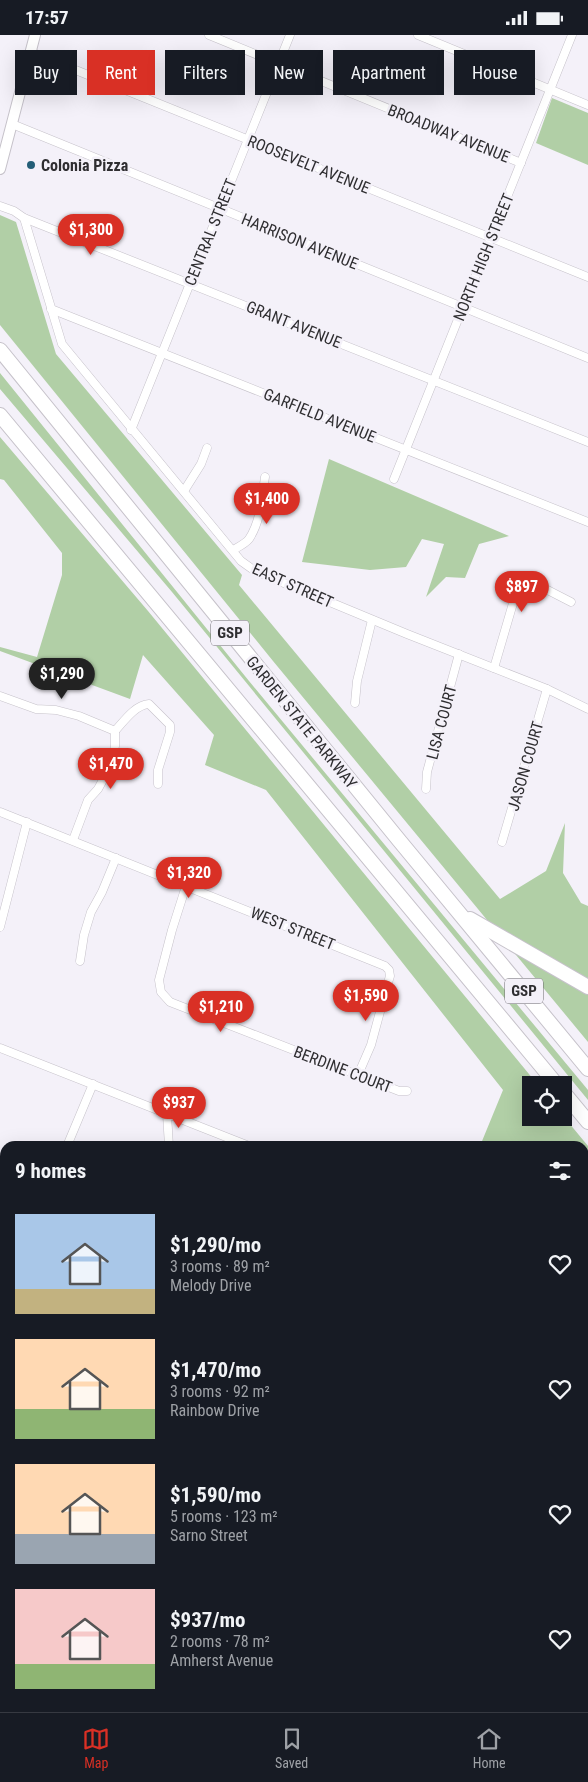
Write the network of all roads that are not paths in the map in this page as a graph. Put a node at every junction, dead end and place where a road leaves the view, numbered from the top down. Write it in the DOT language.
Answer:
graph roads {
  1 [pos="35,35"];
  2 [pos="209,35"];
  3 [pos="290,35"];
  4 [pos="418,35"];
  5 [pos="572,35"];
  6 [pos="31,50"];
  7 [pos="284,50"];
  8 [pos="255,53"];
  9 [pos="77,70"];
  10 [pos="323,81"];
  11 [pos="550,90"];
  12 [pos="20,95"];
  13 [pos="266,95"];
  14 [pos="588,105"];
  15 [pos="12,124"];
  16 [pos="248,139"];
  17 [pos="1,162"];
  18 [pos="521,163"];
  19 [pos="0,206"];
  20 [pos="220,208"];
  21 [pos="24,218"];
  22 [pos="491,237"];
  23 [pos="588,277"];
  24 [pos="190,283"];
  25 [pos="463,307"];
  26 [pos="51,309"];
  27 [pos="0,350"];
  28 [pos="162,353"];
  29 [pos="588,358"];
  30 [pos="434,380"];
  31 [pos="0,415"];
  32 [pos="131,430"];
  33 [pos="588,442"];
  34 [pos="208,449"];
  35 [pos="406,449"];
  36 [pos="265,477"];
  37 [pos="394,479"];
  38 [pos="184,491"];
  39 [pos="588,522"];
  40 [pos="232,550"];
  41 [pos="571,602"];
  42 [pos="372,620"];
  43 [pos="459,654"];
  44 [pos="494,668"];
  45 [pos="548,689"];
  46 [pos="0,696"];
  47 [pos="355,703"];
  48 [pos="588,709"];
  49 [pos="115,731"];
  50 [pos="158,784"];
  51 [pos="426,789"];
  52 [pos="0,812"];
  53 [pos="28,822"];
  54 [pos="73,841"];
  55 [pos="502,842"];
  56 [pos="116,858"];
  57 [pos="186,886"];
  58 [pos="461,913"];
  59 [pos="0,927"];
  60 [pos="80,961"];
  61 [pos="588,987"];
  62 [pos="0,1048"];
  63 [pos="588,1069"];
  64 [pos="358,1075"];
  65 [pos="550,1076"];
  66 [pos="93,1084"];
  67 [pos="407,1091"];
  68 [pos="572,1103"];
  69 [pos="167,1114"];
  70 [pos="588,1122"];
  71 [pos="70,1141"];
  72 [pos="169,1141"];
  73 [pos="236,1141"];
  1 -- 6 [label="main road"];
  2 -- 8 [label="street, BROADWAY AVENUE"];
  3 -- 7 [label="street, CENTRAL STREET"];
  4 -- 11 [label="street"];
  5 -- 11 [label="street, NORTH HIGH STREET"];
  9 -- 16 [label="street, ROOSEVELT AVENUE"];
  10 -- 18 [label="street, BROADWAY AVENUE"];
  11 -- 14 [label="street"];
  11 -- 18 [label="street, NORTH HIGH STREET"];
  12 -- 15 [label="main road"];
  13 -- 16 [label="street, CENTRAL STREET"];
  15 -- 17 [label="main road"];
  15 -- 20 [label="street, HARRISON AVENUE"];
  16 -- 20 [label="street, CENTRAL STREET"];
  16 -- 22 [label="street, ROOSEVELT AVENUE"];
  18 -- 22 [label="street, NORTH HIGH STREET"];
  19 -- 21 [label="street, GRANT AVENUE"];
  20 -- 24 [label="street, CENTRAL STREET"];
  20 -- 25 [label="street, HARRISON AVENUE"];
  21 -- 24 [label="street, GRANT AVENUE"];
  21 -- 26 [label="street, EAST STREET"];
  22 -- 23 [label="street, ROOSEVELT AVENUE"];
  22 -- 25 [label="street, NORTH HIGH STREET"];
  24 -- 28 [label="street, CENTRAL STREET"];
  24 -- 30 [label="street, GRANT AVENUE"];
  25 -- 29 [label="street, HARRISON AVENUE"];
  25 -- 30 [label="street, NORTH HIGH STREET"];
  26 -- 28 [label="street, GARFIELD AVENUE"];
  26 -- 32 [label="street, EAST STREET"];
  27 -- 58 [label="highway, GARDEN STATE PARKWAY / GSP"];
  28 -- 32 [label="street, CENTRAL STREET"];
  28 -- 35 [label="street, GARFIELD AVENUE"];
  30 -- 33 [label="street, GRANT AVENUE"];
  30 -- 35 [label="street, NORTH HIGH STREET"];
  31 -- 65 [label="highway, GSP"];
  32 -- 38 [label="street, EAST STREET"];
  34 -- 38 [label="street"];
  35 -- 37 [label="street, NORTH HIGH STREET"];
  35 -- 39 [label="street, GARFIELD AVENUE"];
  36 -- 40 [label="street"];
  38 -- 40 [label="street, EAST STREET"];
  40 -- 42 [label="street, EAST STREET"];
  41 -- 44 [label="street"];
  42 -- 43 [label="street, EAST STREET"];
  42 -- 47 [label="street"];
  43 -- 44 [label="street, EAST STREET"];
  43 -- 51 [label="street, LISA COURT"];
  44 -- 45 [label="street, EAST STREET"];
  45 -- 48 [label="street, EAST STREET"];
  45 -- 55 [label="street, JASON COURT"];
  46 -- 49 [label="street"];
  49 -- 50 [label="street"];
  49 -- 54 [label="street"];
  52 -- 53 [label="street, WEST STREET"];
  53 -- 54 [label="street, WEST STREET"];
  53 -- 59 [label="street"];
  54 -- 56 [label="street, WEST STREET"];
  56 -- 57 [label="street, WEST STREET"];
  56 -- 60 [label="street"];
  57 -- 64 [label="street, BERDINE COURT"];
  57 -- 64 [label="street, WEST STREET"];
  58 -- 61 [label="highway"];
  58 -- 63 [label="highway, GARDEN STATE PARKWAY / GSP"];
  62 -- 66 [label="street"];
  64 -- 67 [label="street, BERDINE COURT"];
  66 -- 69 [label="street"];
  66 -- 71 [label="street"];
  68 -- 70 [label="highway"];
  69 -- 72 [label="street"];
  69 -- 73 [label="street"];
}
